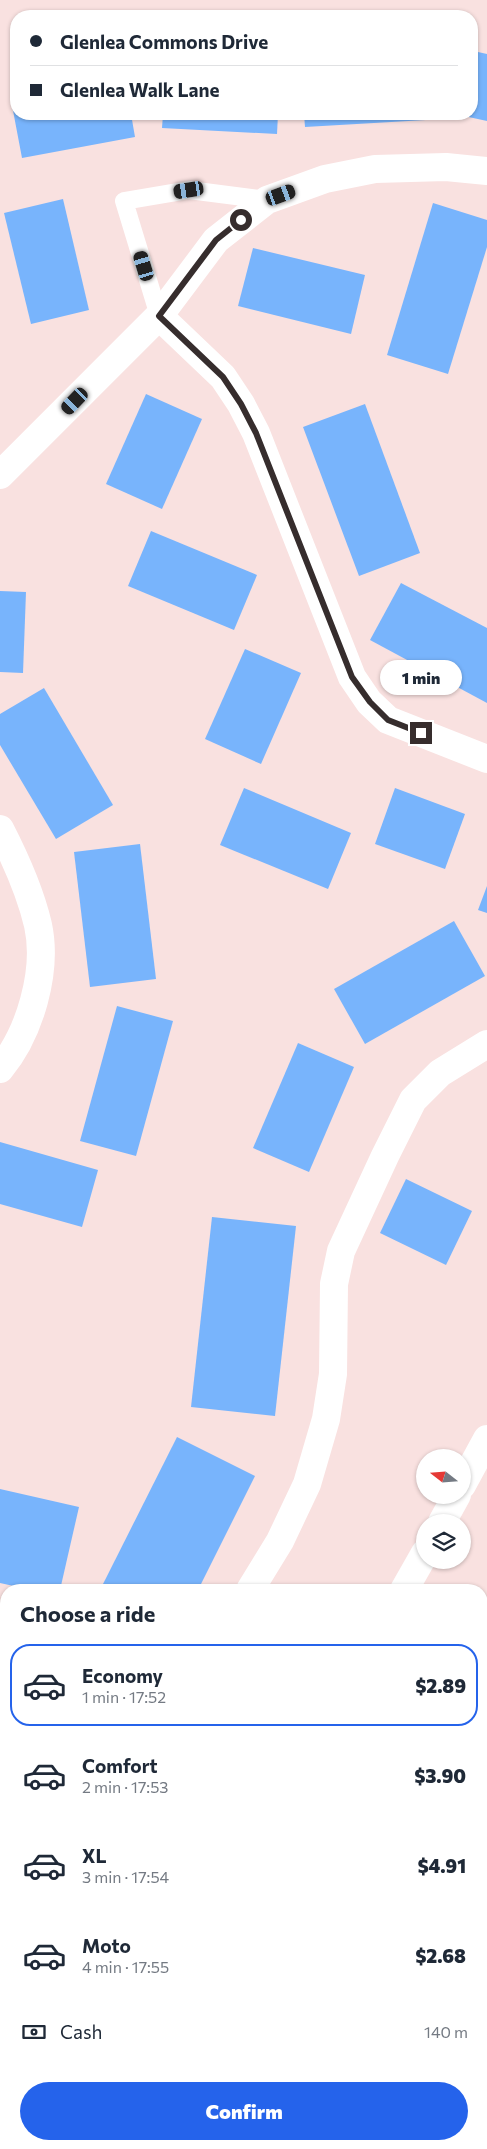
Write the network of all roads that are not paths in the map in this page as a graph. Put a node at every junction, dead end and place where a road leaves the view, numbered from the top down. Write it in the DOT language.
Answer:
graph roads {
  1 [pos="487,171"];
  2 [pos="267,200"];
  3 [pos="159,316"];
  4 [pos="0,475"];
  5 [pos="487,759"];
  6 [pos="0,829"];
  7 [pos="487,1044"];
  8 [pos="0,1069"];
  9 [pos="487,1440"];
  10 [pos="471,1469"];
  11 [pos="416,1569"];
  12 [pos="254,1584"];
  13 [pos="407,1584"];
  1 -- 2 [label="street"];
  2 -- 3 [label="street"];
  2 -- 3 [label="lane"];
  3 -- 4 [label="street"];
  3 -- 5 [label="street"];
  6 -- 8 [label="street"];
  7 -- 12 [label="street"];
  9 -- 10 [label="street"];
  11 -- 13 [label="street"];
}
